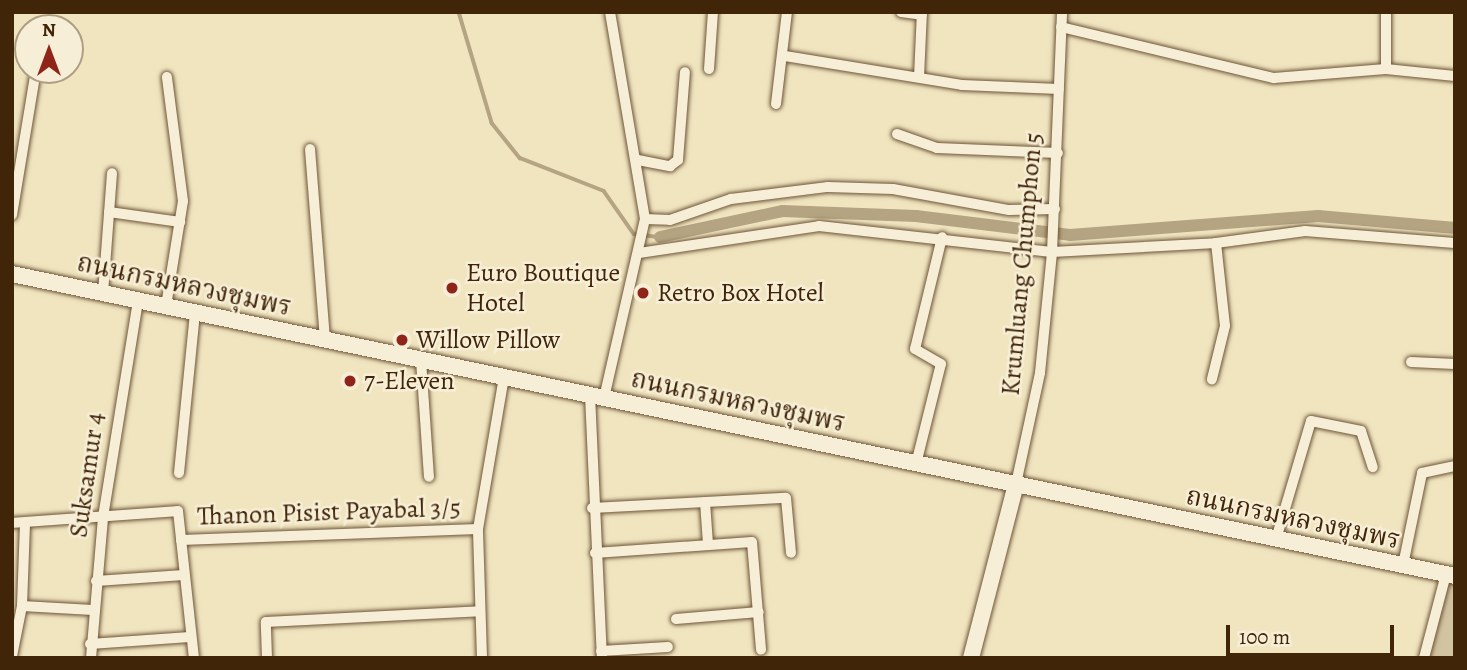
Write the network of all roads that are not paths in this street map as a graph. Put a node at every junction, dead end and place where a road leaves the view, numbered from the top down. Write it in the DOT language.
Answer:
graph roads {
  1 [pos="610,12"];
  2 [pos="713,12"];
  3 [pos="787,12"];
  4 [pos="901,12"];
  5 [pos="1062,12"];
  6 [pos="1386,12"];
  7 [pos="922,13"];
  8 [pos="1061,27"];
  9 [pos="785,55"];
  10 [pos="709,69"];
  11 [pos="1386,69"];
  12 [pos="685,72"];
  13 [pos="1455,76"];
  14 [pos="167,77"];
  15 [pos="919,77"];
  16 [pos="34,84"];
  17 [pos="1059,89"];
  18 [pos="776,104"];
  19 [pos="897,134"];
  20 [pos="310,149"];
  21 [pos="1058,153"];
  22 [pos="638,160"];
  23 [pos="112,173"];
  24 [pos="1055,210"];
  25 [pos="109,212"];
  26 [pos="12,215"];
  27 [pos="645,221"];
  28 [pos="180,222"];
  29 [pos="942,237"];
  30 [pos="1216,243"];
  31 [pos="1455,243"];
  32 [pos="1052,249"];
  33 [pos="639,250"];
  34 [pos="12,274"];
  35 [pos="103,293"];
  36 [pos="138,300"];
  37 [pos="166,306"];
  38 [pos="195,312"];
  39 [pos="325,340"];
  40 [pos="421,360"];
  41 [pos="1411,362"];
  42 [pos="1455,364"];
  43 [pos="504,377"];
  44 [pos="1212,379"];
  45 [pos="597,397"];
  46 [pos="916,464"];
  47 [pos="1455,466"];
  48 [pos="1373,467"];
  49 [pos="179,473"];
  50 [pos="429,477"];
  51 [pos="1016,484"];
  52 [pos="705,502"];
  53 [pos="592,508"];
  54 [pos="103,517"];
  55 [pos="12,523"];
  56 [pos="25,523"];
  57 [pos="478,529"];
  58 [pos="1276,539"];
  59 [pos="181,540"];
  60 [pos="708,544"];
  61 [pos="791,552"];
  62 [pos="595,553"];
  63 [pos="1403,565"];
  64 [pos="184,575"];
  65 [pos="1450,575"];
  66 [pos="96,581"];
  67 [pos="22,606"];
  68 [pos="93,610"];
  69 [pos="480,611"];
  70 [pos="759,612"];
  71 [pos="676,619"];
  72 [pos="190,637"];
  73 [pos="90,644"];
  74 [pos="668,647"];
  75 [pos="761,650"];
  76 [pos="602,655"];
  77 [pos="12,656"];
  78 [pos="91,658"];
  79 [pos="194,658"];
  80 [pos="267,658"];
  81 [pos="482,658"];
  82 [pos="971,658"];
  83 [pos="1424,658"];
  1 -- 22 [label="street"];
  2 -- 10 [label="street"];
  3 -- 9 [label="street"];
  4 -- 7 [label="street"];
  5 -- 8 [label="street, Krumluang Chumphon 5"];
  6 -- 11 [label="street"];
  7 -- 15 [label="street"];
  8 -- 11 [label="street"];
  8 -- 17 [label="street, Krumluang Chumphon 5"];
  9 -- 15 [label="street"];
  9 -- 18 [label="street"];
  11 -- 13 [label="street"];
  12 -- 22 [label="street"];
  14 -- 28 [label="street"];
  15 -- 17 [label="street"];
  16 -- 26 [label="street"];
  17 -- 21 [label="street, Krumluang Chumphon 5"];
  19 -- 21 [label="street"];
  20 -- 39 [label="street"];
  21 -- 24 [label="street, Krumluang Chumphon 5"];
  22 -- 27 [label="street"];
  23 -- 25 [label="street"];
  24 -- 27 [label="street"];
  24 -- 32 [label="street, Krumluang Chumphon 5"];
  25 -- 28 [label="street"];
  25 -- 35 [label="street"];
  27 -- 33 [label="street"];
  28 -- 37 [label="street"];
  29 -- 32 [label="street"];
  29 -- 33 [label="street"];
  29 -- 46 [label="street"];
  30 -- 31 [label="street"];
  30 -- 32 [label="street"];
  30 -- 44 [label="street"];
  32 -- 51 [label="street, Krumluang Chumphon 5"];
  33 -- 45 [label="street"];
  34 -- 35 [label="street, ถนนกรมหลวงชุมพร"];
  35 -- 36 [label="street, ถนนกรมหลวงชุมพร"];
  36 -- 37 [label="street, ถนนกรมหลวงชุมพร"];
  36 -- 54 [label="street, Suksamur 4"];
  37 -- 38 [label="street, ถนนกรมหลวงชุมพร"];
  38 -- 39 [label="street, ถนนกรมหลวงชุมพร"];
  38 -- 49 [label="street"];
  39 -- 40 [label="street, ถนนกรมหลวงชุมพร"];
  40 -- 43 [label="street, ถนนกรมหลวงชุมพร"];
  40 -- 50 [label="street"];
  41 -- 42 [label="street"];
  43 -- 45 [label="street, ถนนกรมหลวงชุมพร"];
  43 -- 57 [label="street"];
  45 -- 46 [label="street, ถนนกรมหลวงชุมพร"];
  45 -- 53 [label="street"];
  46 -- 51 [label="street, ถนนกรมหลวงชุมพร"];
  47 -- 63 [label="street"];
  48 -- 58 [label="street"];
  51 -- 58 [label="street, ถนนกรมหลวงชุมพร"];
  51 -- 82 [label="street"];
  52 -- 53 [label="street"];
  52 -- 60 [label="street"];
  52 -- 61 [label="street"];
  53 -- 62 [label="street"];
  54 -- 56 [label="street"];
  54 -- 59 [label="street"];
  54 -- 66 [label="street, Suksamur 4"];
  55 -- 56 [label="street"];
  56 -- 67 [label="street"];
  57 -- 59 [label="street, Thanon Pisist Payabal 3/5"];
  57 -- 69 [label="street"];
  58 -- 63 [label="street, ถนนกรมหลวงชุมพร"];
  59 -- 64 [label="street"];
  60 -- 62 [label="street"];
  60 -- 70 [label="street"];
  62 -- 76 [label="street"];
  63 -- 65 [label="street, ถนนกรมหลวงชุมพร"];
  64 -- 66 [label="street"];
  64 -- 72 [label="street"];
  65 -- 83 [label="street"];
  66 -- 68 [label="street, Suksamur 4"];
  67 -- 68 [label="street"];
  67 -- 77 [label="street"];
  68 -- 73 [label="street, Suksamur 4"];
  69 -- 80 [label="street"];
  69 -- 81 [label="street"];
  70 -- 71 [label="street"];
  70 -- 75 [label="street"];
  72 -- 73 [label="street"];
  72 -- 79 [label="street"];
  73 -- 78 [label="street, Suksamur 4"];
  74 -- 76 [label="street"];
}
